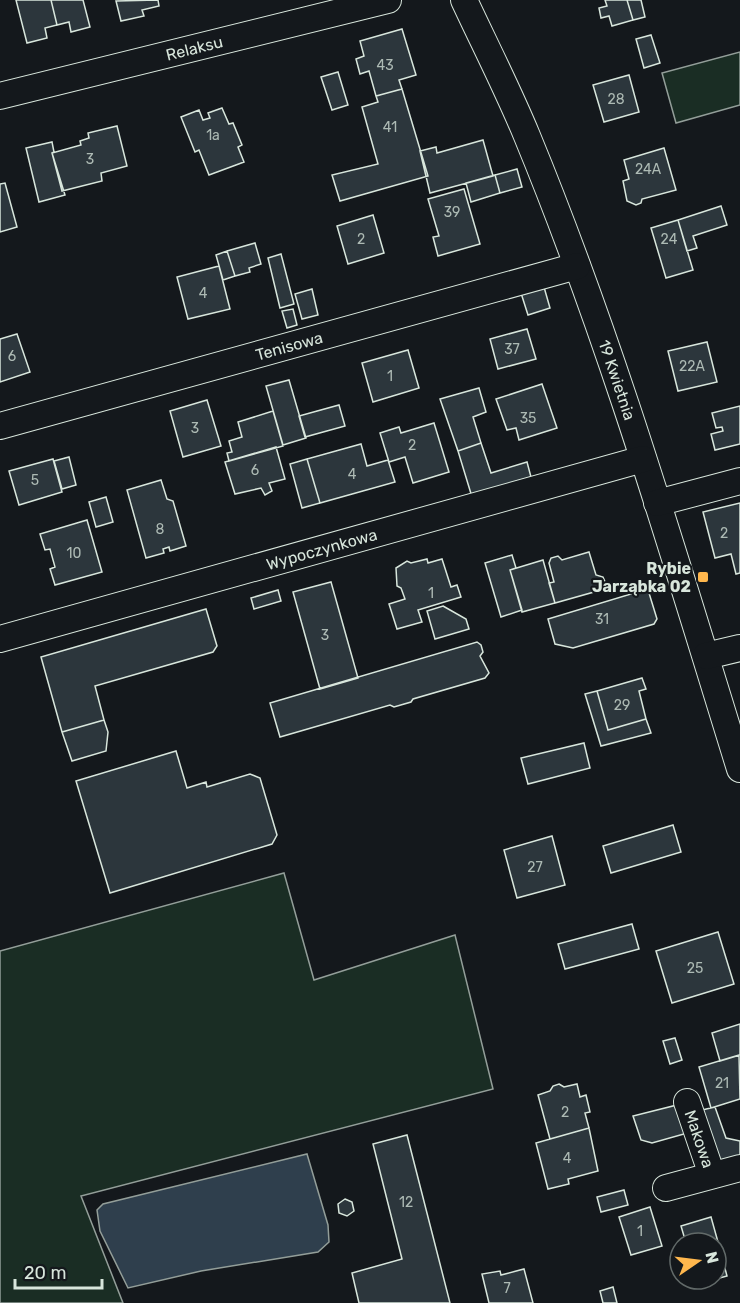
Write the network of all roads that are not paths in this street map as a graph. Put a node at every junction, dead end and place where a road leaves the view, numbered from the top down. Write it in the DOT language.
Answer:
graph roads {
  1 [pos="388,0"];
  2 [pos="464,0"];
  3 [pos="0,96"];
  4 [pos="577,266"];
  5 [pos="0,426"];
  6 [pos="643,459"];
  7 [pos="740,481"];
  8 [pos="657,503"];
  9 [pos="0,639"];
  10 [pos="740,648"];
  11 [pos="706,656"];
  12 [pos="740,769"];
  13 [pos="687,1102"];
  14 [pos="740,1167"];
  15 [pos="712,1175"];
  16 [pos="666,1188"];
  1 -- 3 [label="street, Relaksu"];
  2 -- 4 [label="street, 19 Kwietnia"];
  4 -- 5 [label="street, Tenisowa"];
  4 -- 6 [label="street, 19 Kwietnia"];
  6 -- 8 [label="street, 19 Kwietnia"];
  6 -- 9 [label="street, Wypoczynkowa"];
  7 -- 8 [label="street"];
  8 -- 11 [label="street, 19 Kwietnia"];
  10 -- 11 [label="street"];
  11 -- 12 [label="street, 19 Kwietnia"];
  13 -- 15 [label="street, Makowa"];
  14 -- 15 [label="street, Makowa"];
  15 -- 16 [label="street, Makowa"];
}
